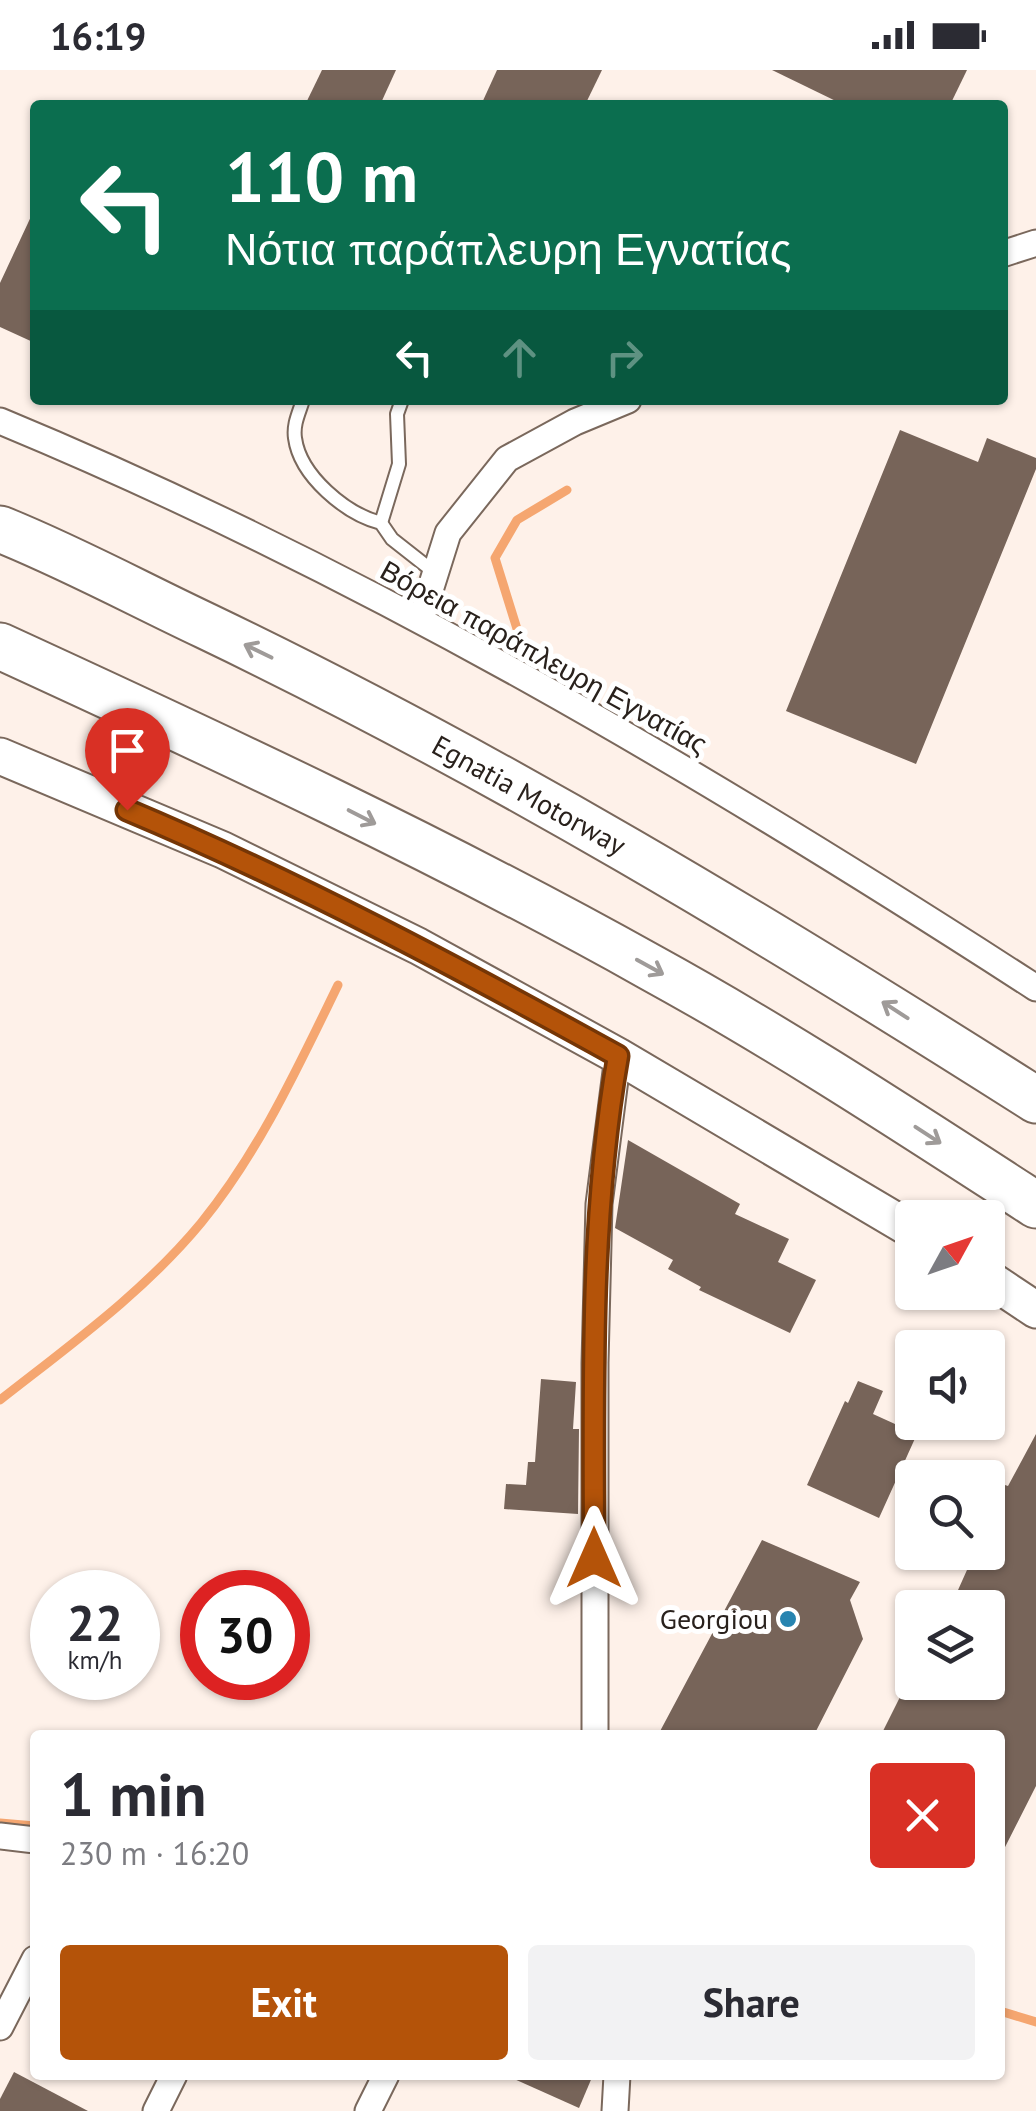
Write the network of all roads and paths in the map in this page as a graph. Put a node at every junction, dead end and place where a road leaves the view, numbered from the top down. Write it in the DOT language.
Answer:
graph roads {
  1 [pos="1036,243"];
  2 [pos="1008,252"];
  3 [pos="302,405"];
  4 [pos="400,405"];
  5 [pos="616,405"];
  6 [pos="0,421"];
  7 [pos="381,523"];
  8 [pos="0,529"];
  9 [pos="434,572"];
  10 [pos="421,619"];
  11 [pos="0,646"];
  12 [pos="0,756"];
  13 [pos="1036,988"];
  14 [pos="618,1056"];
  15 [pos="1036,1100"];
  16 [pos="1036,1205"];
  17 [pos="895,1220"];
  18 [pos="1005,1289"];
  19 [pos="1036,1310"];
  20 [pos="595,1730"];
  21 [pos="0,1836"];
  22 [pos="30,1839"];
  23 [pos="30,1969"];
  24 [pos="0,2027"];
  25 [pos="172,2080"];
  26 [pos="384,2080"];
  27 [pos="617,2080"];
  28 [pos="156,2111"];
  29 [pos="368,2111"];
  30 [pos="615,2111"];
  1 -- 2 [label="street"];
  3 -- 7 [label="lane"];
  4 -- 7 [label="lane"];
  5 -- 9 [label="street"];
  6 -- 10 [label="street, Βόρεια παράπλευρη Εγνατίας"];
  7 -- 9 [label="lane"];
  15 -- 8 [label="highway, Egnatia Motorway, one-way"];
  9 -- 10 [label="street"];
  10 -- 13 [label="street, Βόρεια παράπλευρη Εγνατίας"];
  11 -- 16 [label="highway, one-way"];
  12 -- 14 [label="street"];
  14 -- 17 [label="street"];
  14 -- 20 [label="street"];
  18 -- 19 [label="street"];
  21 -- 22 [label="street"];
  23 -- 24 [label="street"];
  25 -- 28 [label="street"];
  26 -- 29 [label="street"];
  27 -- 30 [label="street"];
}
